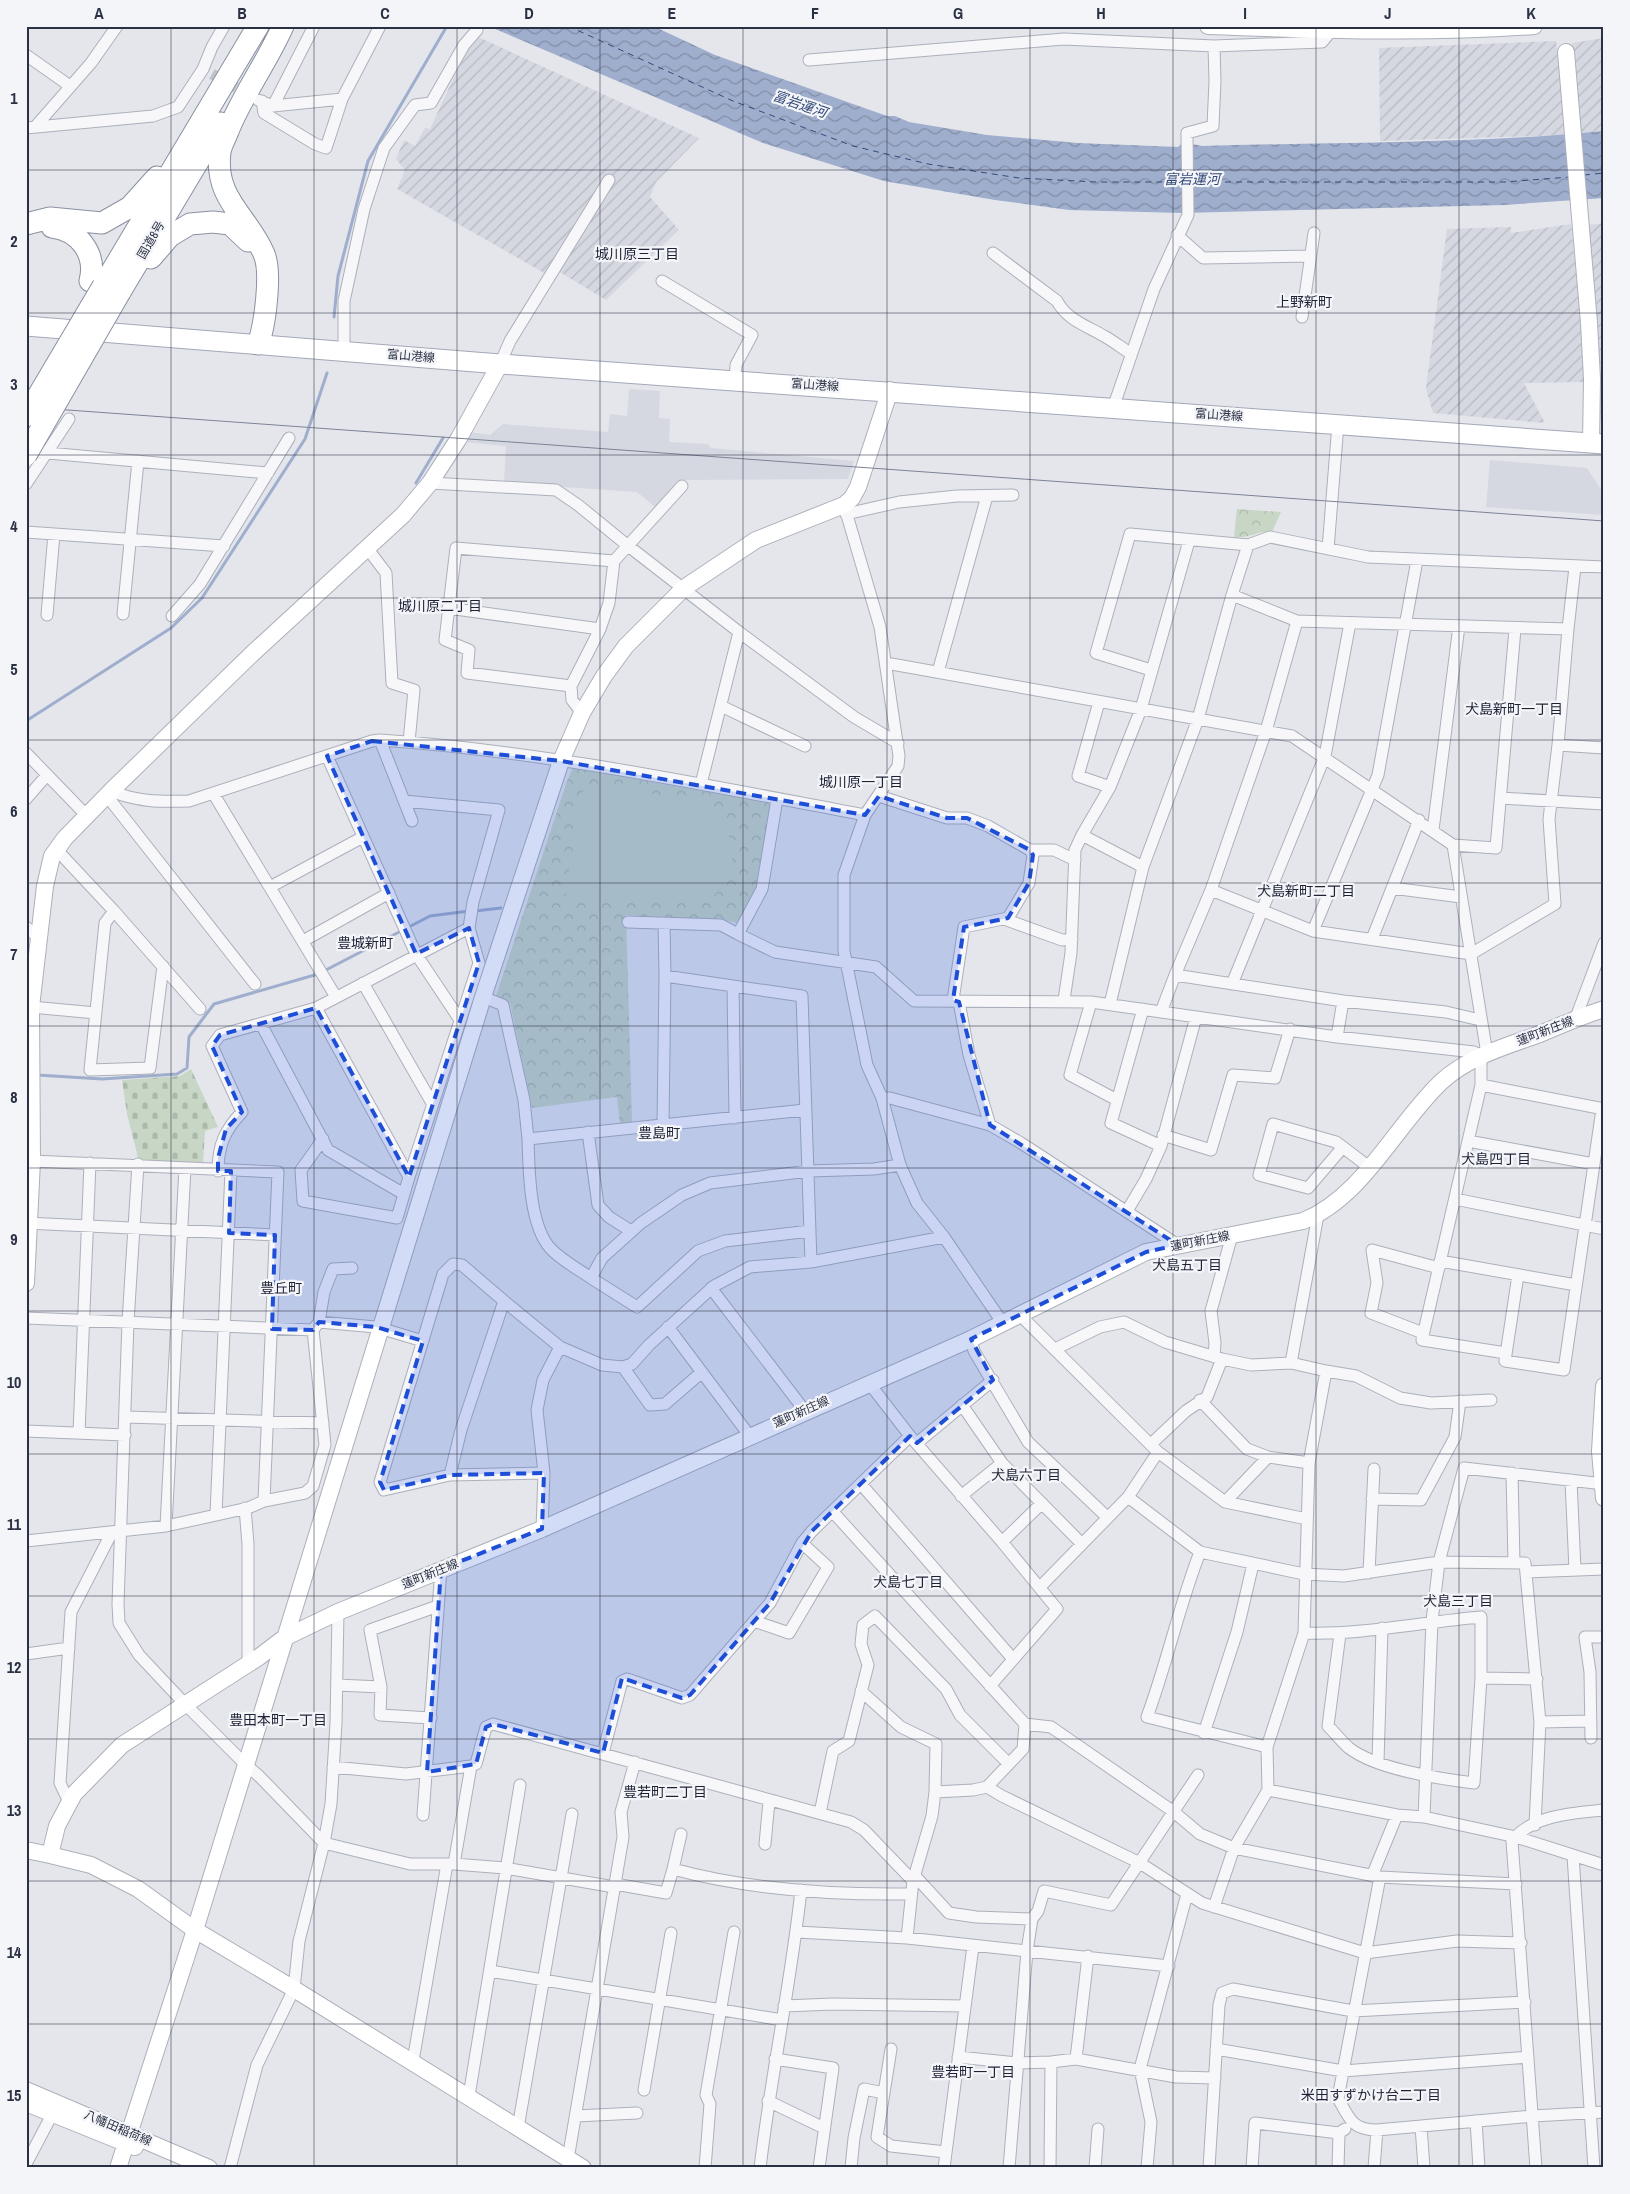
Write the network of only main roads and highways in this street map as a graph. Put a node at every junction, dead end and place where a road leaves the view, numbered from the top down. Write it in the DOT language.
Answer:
graph roads {
  1 [pos="258,26"];
  2 [pos="279,26"];
  3 [pos="284,26"];
  4 [pos="213,102"];
  5 [pos="26,224"];
  6 [pos="26,234"];
  7 [pos="110,289"];
  8 [pos="26,326"];
  9 [pos="258,344"];
  10 [pos="53,388"];
  11 [pos="26,416"];
  12 [pos="1597,443"];
  13 [pos="36,454"];
  1 -- 4 [label="highway, 国道8号"];
  2 -- 7 [label="highway, 国道8号"];
  3 -- 9 [label="highway"];
  4 -- 5 [label="highway"];
  4 -- 7 [label="highway, 国道8号"];
  6 -- 7 [label="highway"];
  7 -- 9 [label="highway"];
  7 -- 10 [label="highway, bridge"];
  7 -- 10 [label="highway, bridge"];
  8 -- 9 [label="main road, 富山港線"];
  9 -- 12 [label="main road, 富山港線"];
  10 -- 11 [label="highway, bridge"];
  10 -- 13 [label="highway, bridge"];
}
